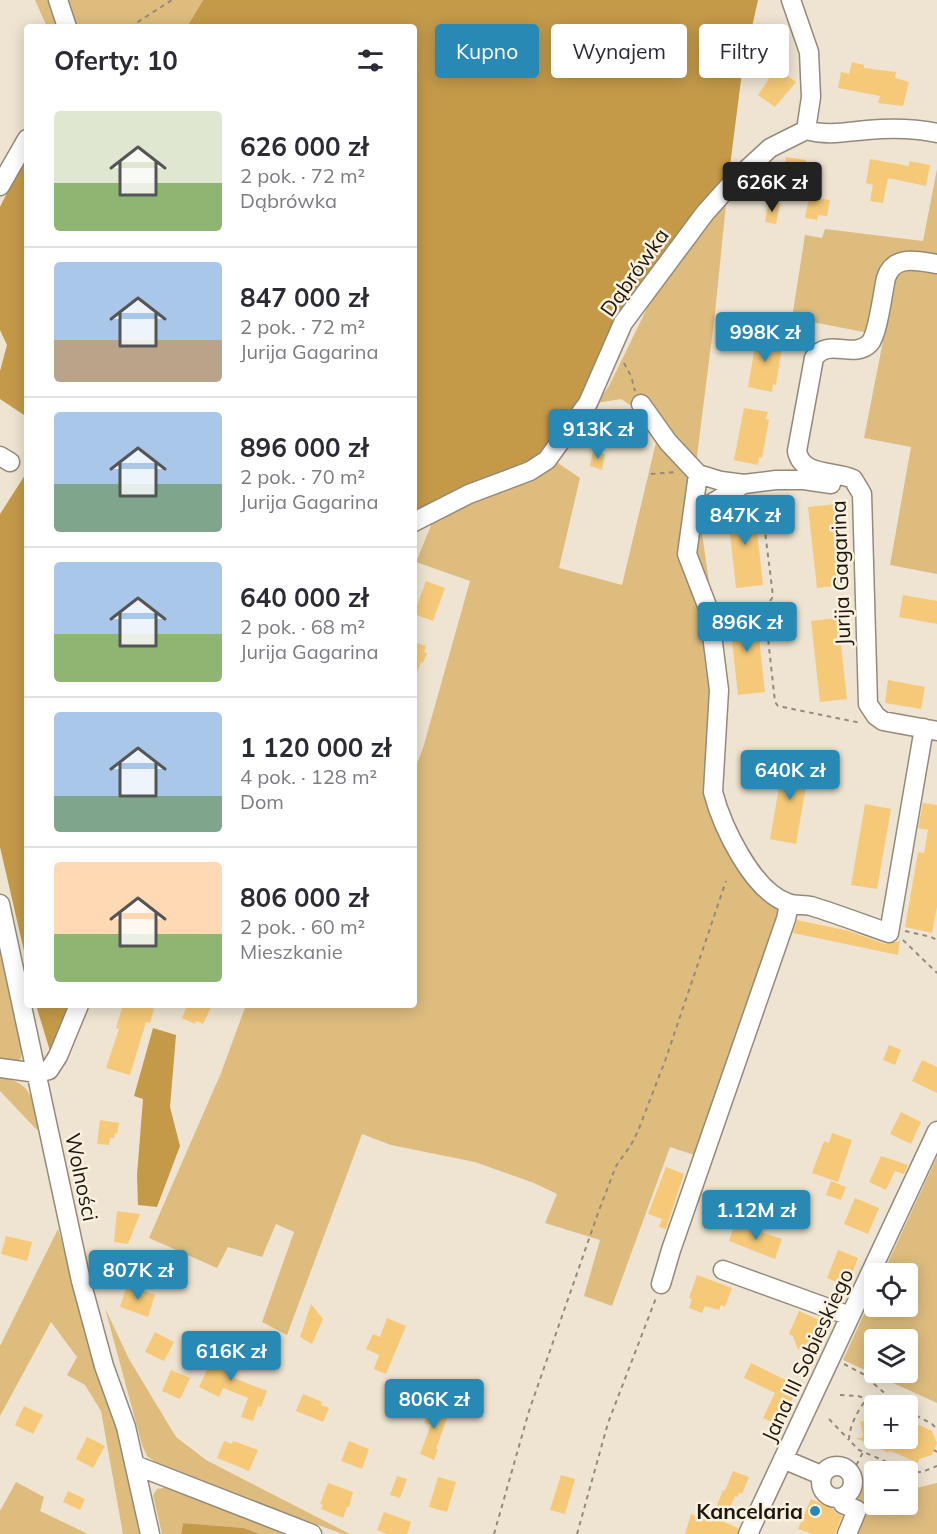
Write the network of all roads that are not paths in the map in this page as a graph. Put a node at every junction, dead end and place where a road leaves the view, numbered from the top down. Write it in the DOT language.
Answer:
graph roads {
  1 [pos="58,0"];
  2 [pos="791,0"];
  3 [pos="66,24"];
  4 [pos="806,130"];
  5 [pos="937,133"];
  6 [pos="24,144"];
  7 [pos="0,186"];
  8 [pos="937,264"];
  9 [pos="641,404"];
  10 [pos="698,474"];
  11 [pos="744,484"];
  12 [pos="859,489"];
  13 [pos="694,512"];
  14 [pos="417,520"];
  15 [pos="931,730"];
  16 [pos="789,903"];
  17 [pos="0,904"];
  18 [pos="78,1008"];
  19 [pos="0,1068"];
  20 [pos="37,1073"];
  21 [pos="937,1131"];
  22 [pos="723,1270"];
  23 [pos="661,1284"];
  24 [pos="850,1316"];
  25 [pos="783,1459"];
  26 [pos="135,1465"];
  27 [pos="821,1475"];
  28 [pos="841,1498"];
  29 [pos="150,1534"];
  30 [pos="312,1534"];
  31 [pos="748,1534"];
  32 [pos="847,1534"];
  1 -- 3 [label="street"];
  2 -- 4 [label="street"];
  4 -- 5 [label="street"];
  4 -- 14 [label="street, Dąbrówka"];
  6 -- 7 [label="street"];
  8 -- 12 [label="street, Jurija Gagarina"];
  9 -- 10 [label="street"];
  10 -- 11 [label="street"];
  10 -- 13 [label="street"];
  11 -- 12 [label="street"];
  11 -- 13 [label="street"];
  12 -- 15 [label="street, Jurija Gagarina"];
  13 -- 16 [label="street"];
  15 -- 16 [label="street, Jurija Gagarina"];
  16 -- 23 [label="street"];
  17 -- 20 [label="street, Wolności"];
  18 -- 20 [label="street"];
  19 -- 20 [label="street"];
  20 -- 26 [label="street, Wolności"];
  21 -- 24 [label="street, Jana III Sobieskiego"];
  22 -- 24 [label="street"];
  24 -- 25 [label="street, Jana III Sobieskiego"];
  25 -- 27 [label="street"];
  25 -- 31 [label="street, Jana III Sobieskiego"];
  26 -- 29 [label="street, Wolności"];
  26 -- 30 [label="street"];
  27 -- 28 [label="street"];
  27 -- 28 [label="street"];
  28 -- 32 [label="street"];
}
